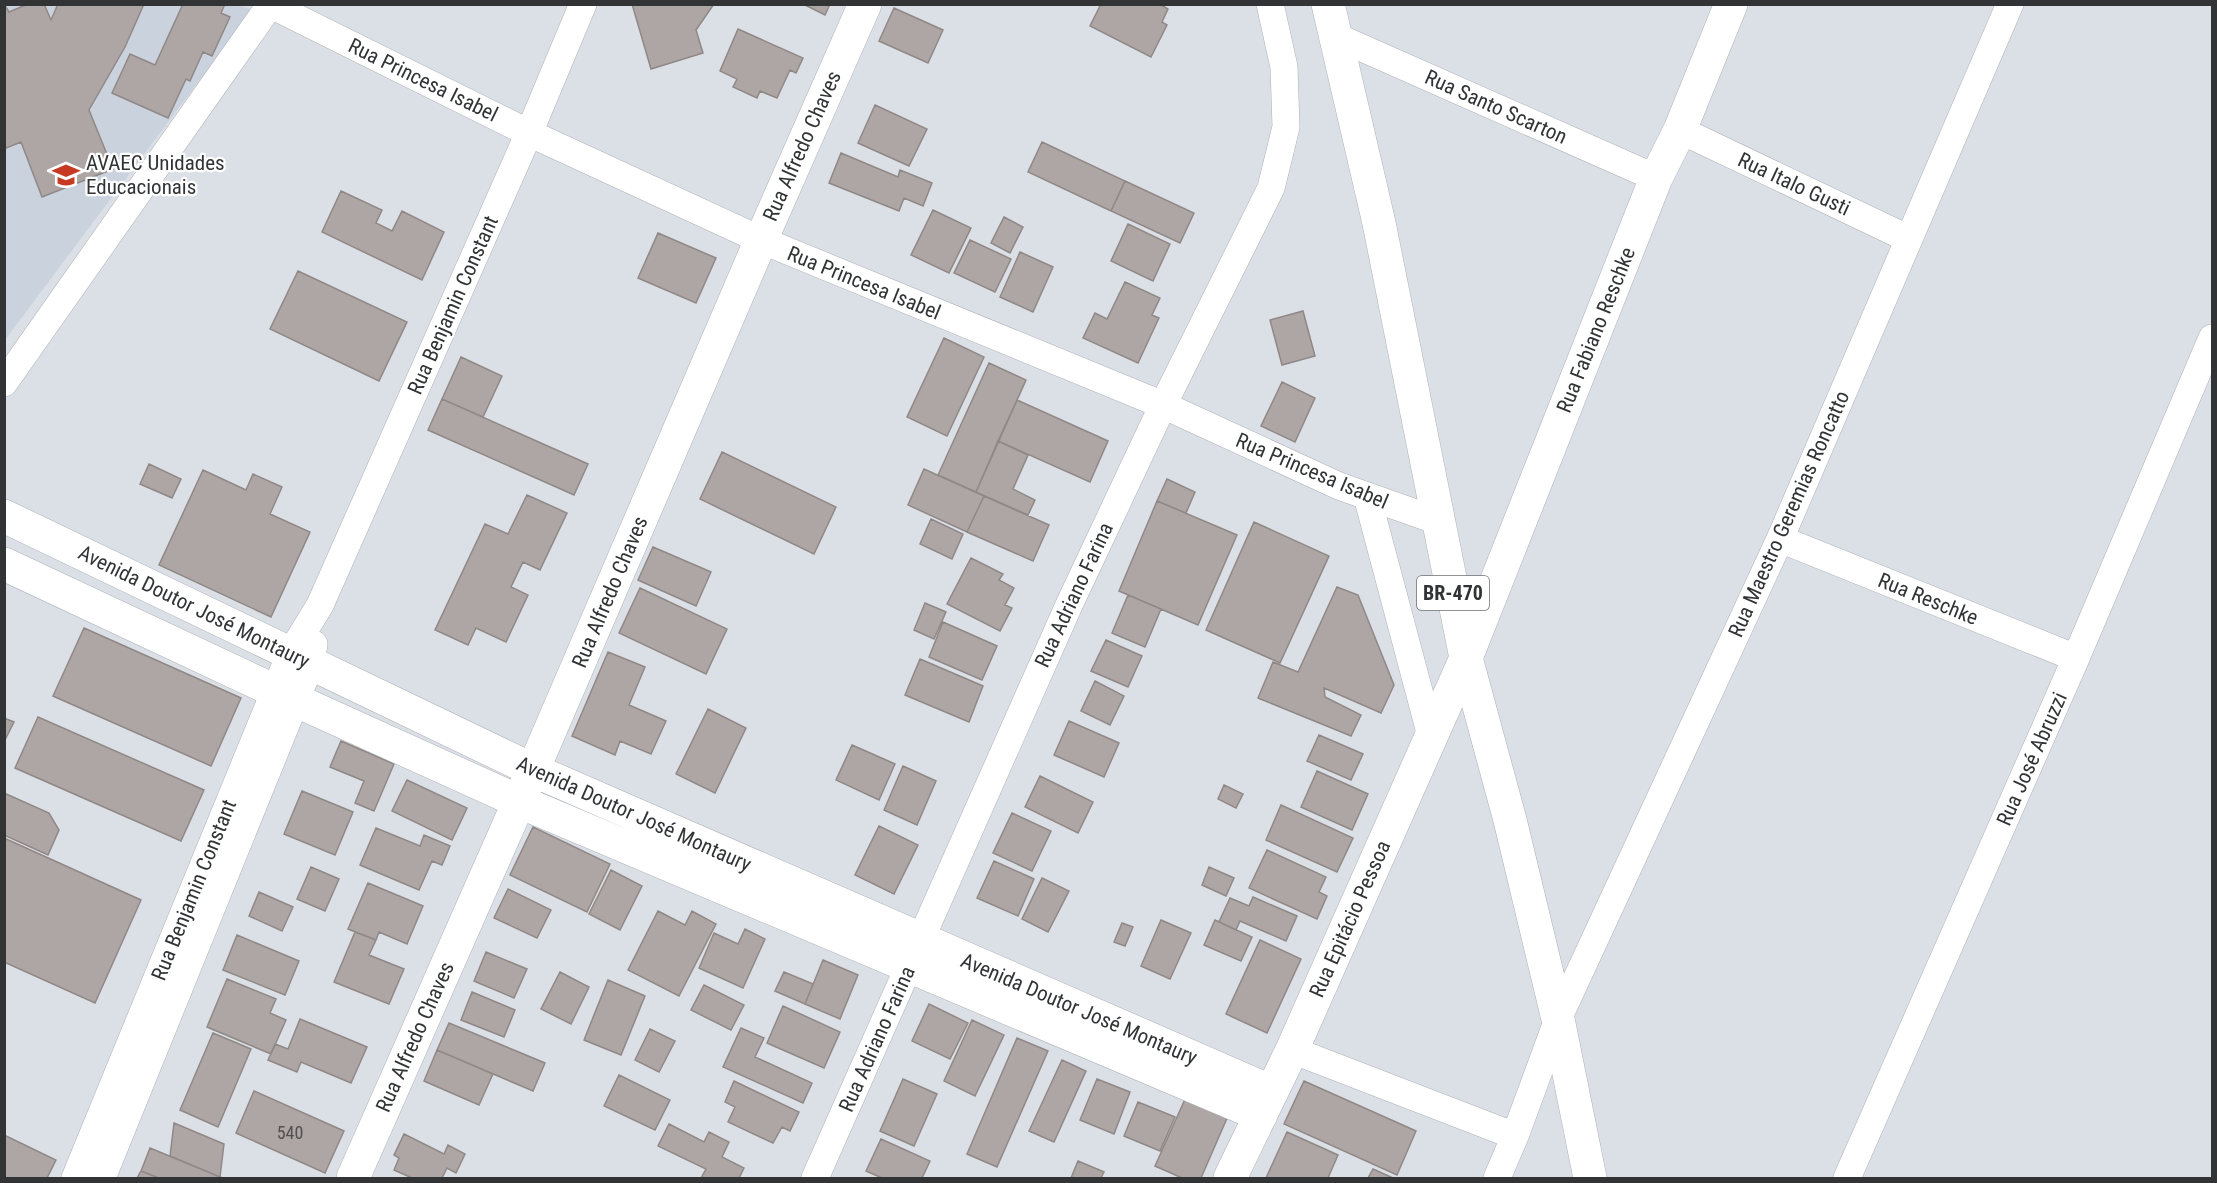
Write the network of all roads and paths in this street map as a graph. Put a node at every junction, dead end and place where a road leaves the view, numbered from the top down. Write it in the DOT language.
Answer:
graph roads {
  1 [pos="583,4"];
  2 [pos="865,4"];
  3 [pos="1270,4"];
  4 [pos="1328,4"];
  5 [pos="1731,4"];
  6 [pos="2010,4"];
  7 [pos="269,5"];
  8 [pos="1335,36"];
  9 [pos="1680,130"];
  10 [pos="529,133"];
  11 [pos="1656,178"];
  12 [pos="1909,239"];
  13 [pos="761,240"];
  14 [pos="2212,338"];
  15 [pos="4,383"];
  16 [pos="1163,405"];
  17 [pos="1367,496"];
  18 [pos="4,516"];
  19 [pos="1438,521"];
  20 [pos="1780,539"];
  21 [pos="4,564"];
  22 [pos="1466,658"];
  23 [pos="2076,658"];
  24 [pos="300,659"];
  25 [pos="285,696"];
  26 [pos="1431,736"];
  27 [pos="533,770"];
  28 [pos="518,801"];
  29 [pos="915,954"];
  30 [pos="1558,1019"];
  31 [pos="1292,1050"];
  32 [pos="1267,1104"];
  33 [pos="1515,1136"];
  34 [pos="75,1179"];
  35 [pos="102,1179"];
  36 [pos="353,1179"];
  37 [pos="815,1179"];
  38 [pos="1230,1179"];
  39 [pos="1497,1179"];
  40 [pos="1590,1179"];
  41 [pos="1847,1179"];
  1 -- 10 [label="street, Rua Benjamin Constant"];
  2 -- 13 [label="main road, Rua Alfredo Chaves"];
  3 -- 16 [label="street, Rua Adriano Farina"];
  4 -- 8 [label="main road, BR-470"];
  5 -- 9 [label="main road, Rua Fabiano Reschke"];
  6 -- 12 [label="street, Rua Maestro Geremias Roncatto"];
  7 -- 10 [label="street, Rua Princesa Isabel"];
  7 -- 15 [label="street"];
  8 -- 11 [label="street, Rua Santo Scarton"];
  8 -- 19 [label="main road, BR-470"];
  9 -- 11 [label="main road, Rua Fabiano Reschke"];
  9 -- 12 [label="street, Rua Italo Gusti"];
  10 -- 13 [label="street, Rua Princesa Isabel"];
  10 -- 24 [label="street, Rua Benjamin Constant"];
  11 -- 22 [label="main road, Rua Fabiano Reschke"];
  12 -- 20 [label="street, Rua Maestro Geremias Roncatto"];
  13 -- 16 [label="street, Rua Princesa Isabel"];
  13 -- 27 [label="main road, Rua Alfredo Chaves"];
  14 -- 23 [label="street, Rua José Abruzzi"];
  16 -- 17 [label="street, Rua Princesa Isabel"];
  16 -- 29 [label="street, Rua Adriano Farina"];
  17 -- 19 [label="street, Rua Princesa Isabel"];
  17 -- 26 [label="street"];
  18 -- 24 [label="main road, Avenida Doutor José Montaury"];
  19 -- 22 [label="main road, BR-470"];
  20 -- 23 [label="street, Rua Reschke"];
  20 -- 30 [label="street, Rua Maestro Geremias Roncatto"];
  21 -- 25 [label="main road, Avenida Doutor José Montaury"];
  22 -- 26 [label="main road, Rua Epitácio Pessoa"];
  22 -- 30 [label="main road, BR-470"];
  23 -- 41 [label="street, Rua José Abruzzi"];
  24 -- 25 [label="street, Rua Benjamin Constant"];
  24 -- 27 [label="main road, Avenida Doutor José Montaury"];
  25 -- 28 [label="main road, Avenida Doutor José Montaury"];
  25 -- 34 [label="street, Rua Benjamin Constant"];
  25 -- 35 [label="street, Rua Benjamin Constant"];
  26 -- 31 [label="main road, Rua Epitácio Pessoa"];
  27 -- 28 [label="main road, Rua Alfredo Chaves"];
  27 -- 29 [label="main road, Avenida Doutor José Montaury"];
  28 -- 29 [label="main road, Avenida Doutor José Montaury"];
  28 -- 36 [label="main road, Rua Alfredo Chaves"];
  29 -- 32 [label="main road, Avenida Doutor José Montaury"];
  29 -- 37 [label="street, Rua Adriano Farina"];
  30 -- 33 [label="street, Rua Maestro Geremias Roncatto"];
  30 -- 40 [label="main road, BR-470"];
  31 -- 32 [label="main road, Rua Epitácio Pessoa"];
  31 -- 33 [label="street"];
  32 -- 38 [label="main road, Rua Epitácio Pessoa"];
  33 -- 39 [label="street, Rua Maestro Geremias Roncatto"];
}
